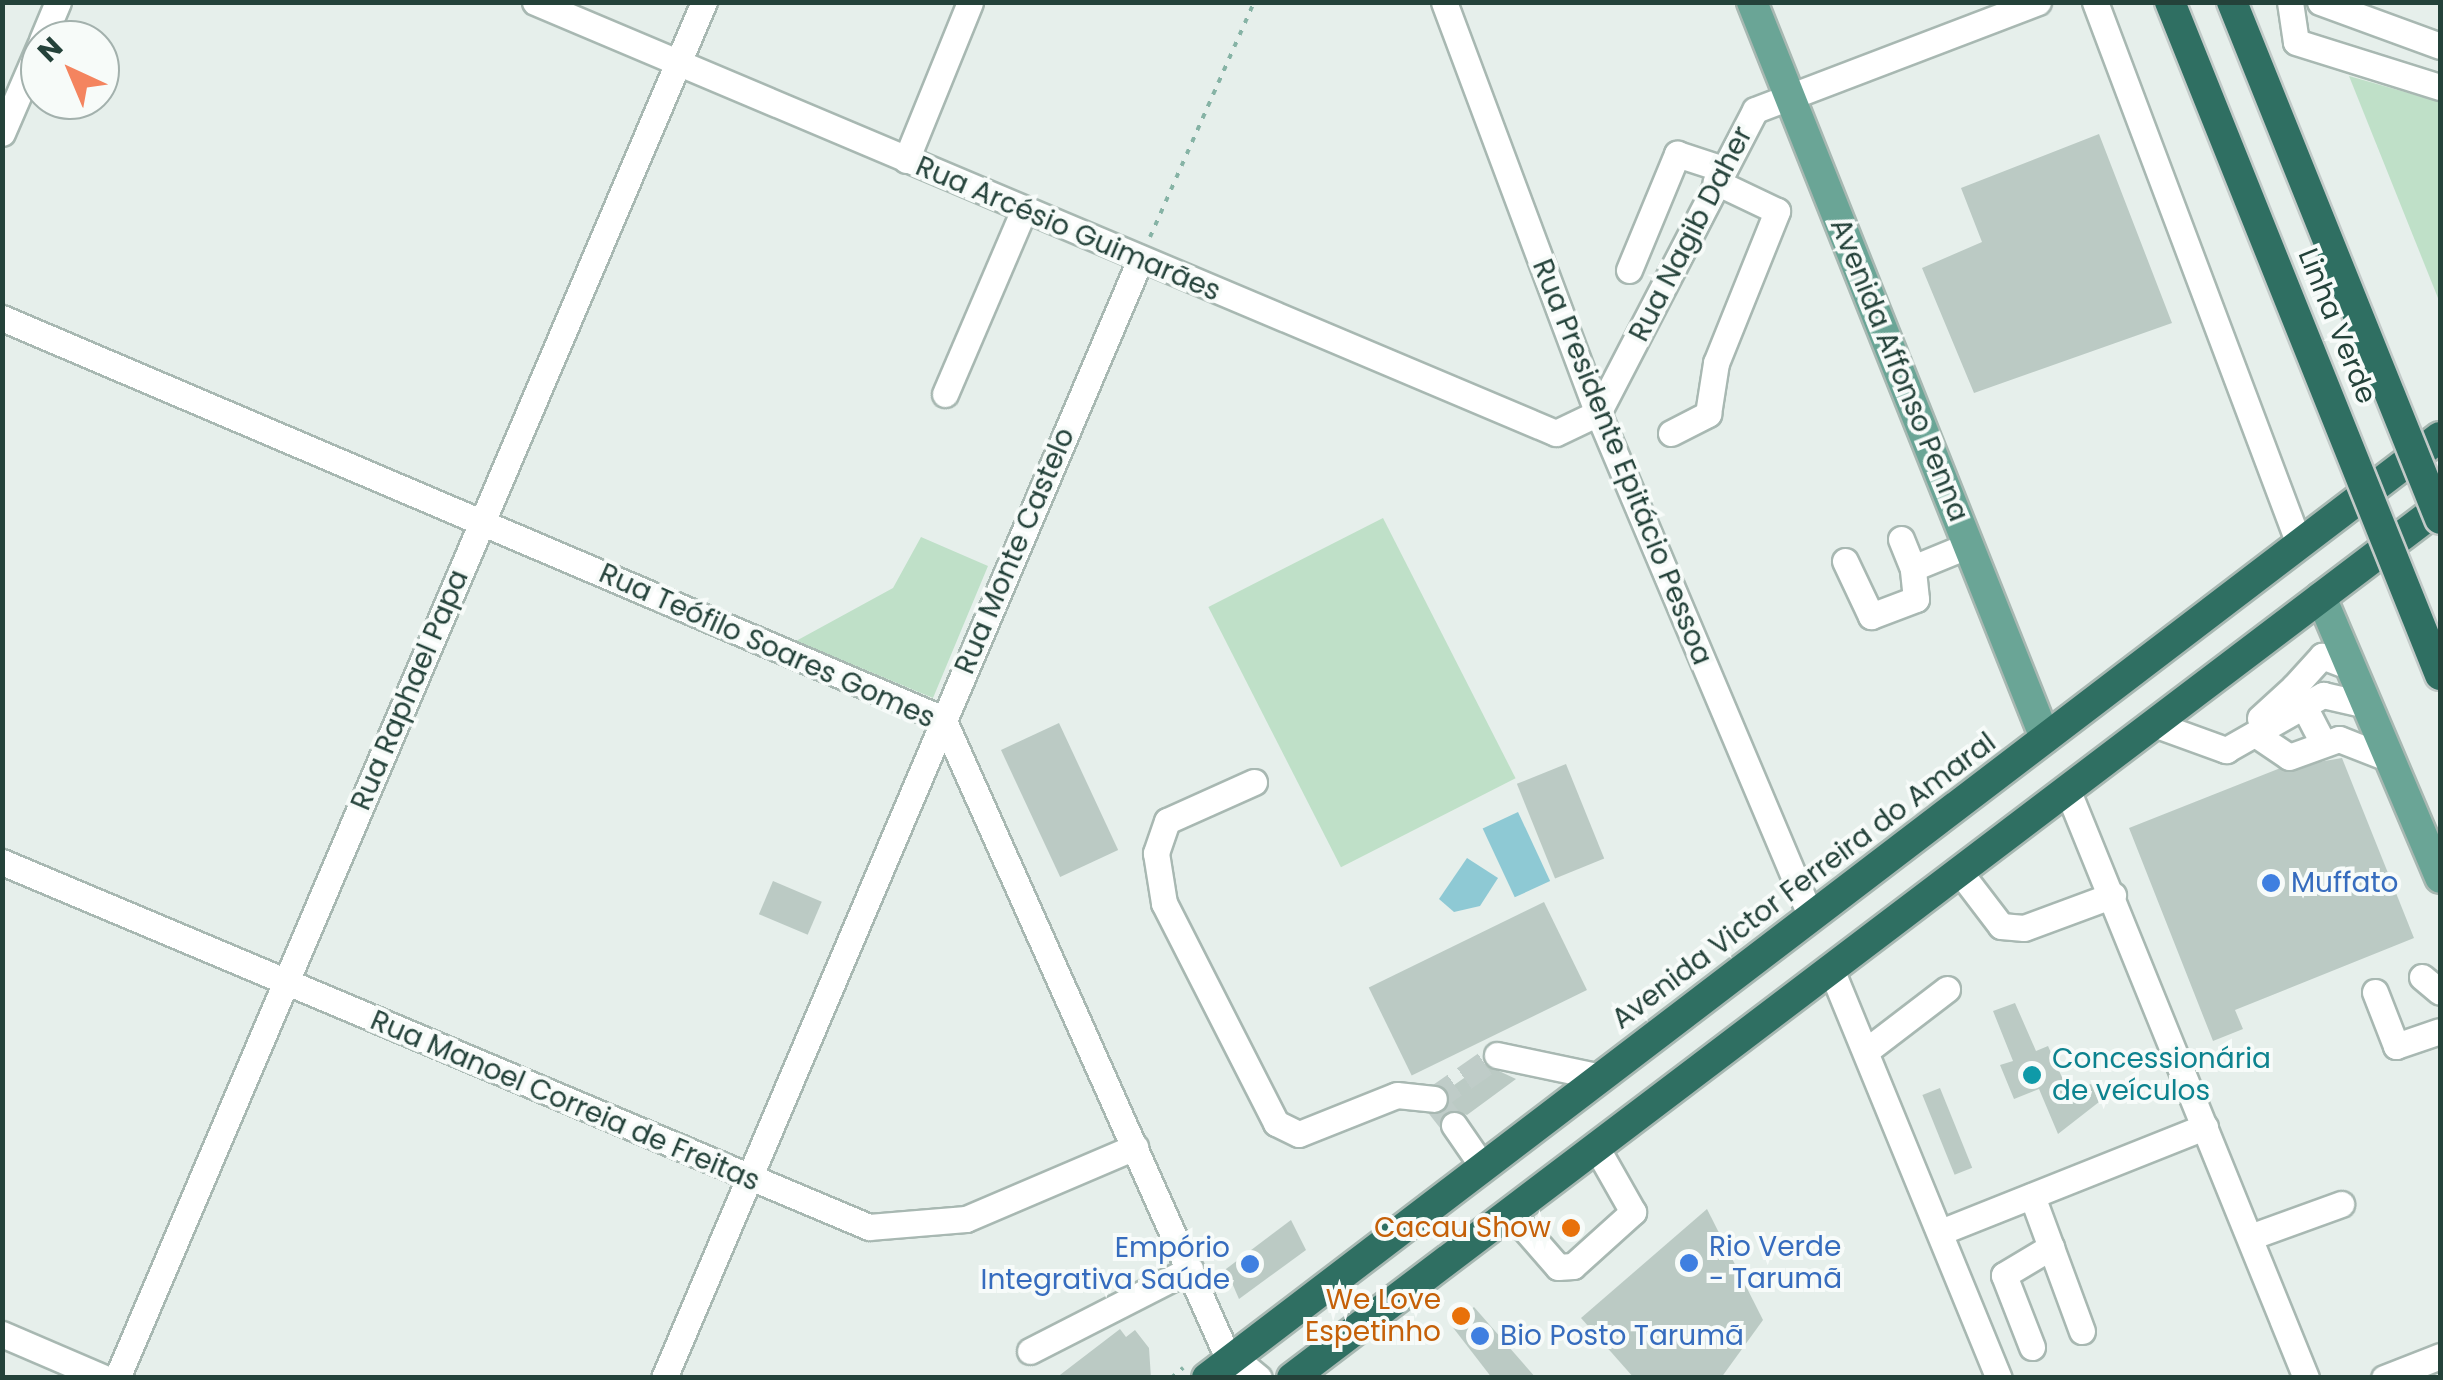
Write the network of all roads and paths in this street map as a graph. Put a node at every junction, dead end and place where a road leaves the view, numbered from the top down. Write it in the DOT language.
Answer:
graph roads {
  1 [pos="535,2"];
  2 [pos="704,2"];
  3 [pos="970,2"];
  4 [pos="1254,2"];
  5 [pos="1444,2"];
  6 [pos="1752,2"];
  7 [pos="2038,2"];
  8 [pos="2095,2"];
  9 [pos="2170,2"];
  10 [pos="2232,2"];
  11 [pos="2290,2"];
  12 [pos="2320,2"];
  13 [pos="2440,46"];
  14 [pos="678,63"];
  15 [pos="2440,87"];
  16 [pos="20,92"];
  17 [pos="1790,96"];
  18 [pos="2,134"];
  19 [pos="906,160"];
  20 [pos="1720,176"];
  21 [pos="1024,210"];
  22 [pos="1140,260"];
  23 [pos="1629,270"];
  24 [pos="2,318"];
  25 [pos="945,394"];
  26 [pos="1598,413"];
  27 [pos="1671,433"];
  28 [pos="2440,437"];
  29 [pos="2440,507"];
  30 [pos="2440,519"];
  31 [pos="482,522"];
  32 [pos="1901,539"];
  33 [pos="2299,544"];
  34 [pos="1969,545"];
  35 [pos="1845,561"];
  36 [pos="1913,568"];
  37 [pos="2321,597"];
  38 [pos="2351,667"];
  39 [pos="2440,675"];
  40 [pos="2298,696"];
  41 [pos="2367,705"];
  42 [pos="943,719"];
  43 [pos="2161,719"];
  44 [pos="2258,736"];
  45 [pos="2046,738"];
  46 [pos="2323,743"];
  47 [pos="2390,758"];
  48 [pos="1254,782"];
  49 [pos="2067,789"];
  50 [pos="2,862"];
  51 [pos="1959,871"];
  52 [pos="2440,878"];
  53 [pos="2113,895"];
  54 [pos="1811,917"];
  55 [pos="1830,969"];
  56 [pos="286,982"];
  57 [pos="1946,989"];
  58 [pos="2375,992"];
  59 [pos="2440,1031"];
  60 [pos="1866,1051"];
  61 [pos="1497,1055"];
  62 [pos="1602,1076"];
  63 [pos="1434,1099"];
  64 [pos="1454,1125"];
  65 [pos="2205,1126"];
  66 [pos="1134,1147"];
  67 [pos="1596,1147"];
  68 [pos="1483,1167"];
  69 [pos="750,1179"];
  70 [pos="2032,1196"];
  71 [pos="2341,1204"];
  72 [pos="1510,1212"];
  73 [pos="1943,1231"];
  74 [pos="2250,1238"];
  75 [pos="2051,1248"];
  76 [pos="1190,1269"];
  77 [pos="2082,1332"];
  78 [pos="2,1334"];
  79 [pos="2032,1347"];
  80 [pos="1030,1351"];
  81 [pos="2440,1356"];
  82 [pos="1218,1369"];
  83 [pos="104,1378"];
  84 [pos="117,1378"];
  85 [pos="664,1378"];
  86 [pos="1258,1378"];
  87 [pos="1292,1378"];
  88 [pos="1999,1378"];
  89 [pos="2306,1378"];
  90 [pos="2384,1378"];
  1 -- 14 [label="street, Rua Arcésio Guimarães"];
  2 -- 14 [label="street, Rua Raphael Papa"];
  3 -- 19 [label="street"];
  4 -- 22 [label="path"];
  5 -- 26 [label="street, Rua Presidente Epitácio Pessoa"];
  6 -- 17 [label="main road, Avenida Affonso Penna"];
  7 -- 17 [label="street, Rua Nagib Daher"];
  8 -- 33 [label="street"];
  9 -- 39 [label="highway, Linha Verde, bridge"];
  10 -- 30 [label="highway, Linha Verde, bridge"];
  11 -- 15 [label="street"];
  12 -- 13 [label="street"];
  14 -- 19 [label="street, Rua Arcésio Guimarães"];
  14 -- 31 [label="street, Rua Raphael Papa"];
  16 -- 18 [label="street"];
  17 -- 20 [label="street, Rua Nagib Daher"];
  17 -- 34 [label="main road, Avenida Affonso Penna"];
  19 -- 21 [label="street, Rua Arcésio Guimarães"];
  20 -- 23 [label="street"];
  20 -- 26 [label="street, Rua Nagib Daher"];
  20 -- 27 [label="street"];
  21 -- 22 [label="street, Rua Arcésio Guimarães"];
  21 -- 25 [label="street"];
  22 -- 26 [label="street, Rua Arcésio Guimarães"];
  22 -- 42 [label="street, Rua Monte Castelo"];
  24 -- 31 [label="street, Rua Teófilo Soares Gomes"];
  26 -- 54 [label="street, Rua Presidente Epitácio Pessoa"];
  28 -- 33 [label="highway, Avenida Victor Ferreira do Amaral"];
  29 -- 37 [label="highway"];
  31 -- 42 [label="street, Rua Teófilo Soares Gomes"];
  31 -- 56 [label="street, Rua Raphael Papa"];
  32 -- 36 [label="street"];
  33 -- 45 [label="highway, Avenida Victor Ferreira do Amaral"];
  34 -- 36 [label="street"];
  34 -- 45 [label="main road, Avenida Affonso Penna"];
  35 -- 36 [label="street"];
  37 -- 38 [label="main road"];
  37 -- 43 [label="highway"];
  38 -- 40 [label="street"];
  38 -- 41 [label="main road"];
  40 -- 41 [label="street"];
  40 -- 43 [label="street"];
  40 -- 44 [label="street"];
  40 -- 46 [label="street"];
  41 -- 47 [label="main road"];
  42 -- 66 [label="street, Rua Teófilo Soares Gomes"];
  42 -- 69 [label="street, Rua Monte Castelo"];
  43 -- 44 [label="street"];
  43 -- 49 [label="highway"];
  44 -- 46 [label="street"];
  45 -- 54 [label="highway, Avenida Victor Ferreira do Amaral"];
  46 -- 47 [label="street"];
  47 -- 52 [label="main road"];
  48 -- 63 [label="street"];
  49 -- 51 [label="highway"];
  49 -- 53 [label="street"];
  50 -- 56 [label="street, Rua Manoel Correia de Freitas"];
  51 -- 53 [label="street"];
  51 -- 55 [label="highway"];
  53 -- 65 [label="street"];
  54 -- 62 [label="highway, Avenida Victor Ferreira do Amaral"];
  55 -- 60 [label="street"];
  55 -- 67 [label="highway"];
  56 -- 69 [label="street, Rua Manoel Correia de Freitas"];
  56 -- 84 [label="street, Rua Raphael Papa"];
  57 -- 60 [label="street"];
  58 -- 59 [label="street"];
  60 -- 73 [label="street"];
  61 -- 62 [label="street"];
  62 -- 68 [label="highway, Avenida Victor Ferreira do Amaral"];
  64 -- 68 [label="street"];
  65 -- 70 [label="street"];
  65 -- 74 [label="street"];
  66 -- 69 [label="street, Rua Manoel Correia de Freitas"];
  66 -- 76 [label="street, Rua Teófilo Soares Gomes"];
  67 -- 72 [label="highway"];
  67 -- 72 [label="street"];
  68 -- 82 [label="highway, Avenida Victor Ferreira do Amaral"];
  69 -- 85 [label="street, Rua Monte Castelo"];
  70 -- 73 [label="street"];
  70 -- 75 [label="street"];
  71 -- 74 [label="street"];
  72 -- 87 [label="highway"];
  73 -- 88 [label="street"];
  74 -- 89 [label="street"];
  75 -- 77 [label="street"];
  75 -- 79 [label="street"];
  76 -- 80 [label="street"];
  76 -- 82 [label="street, Rua Teófilo Soares Gomes"];
  78 -- 83 [label="street"];
  81 -- 90 [label="street"];
  82 -- 86 [label="street"];
}
